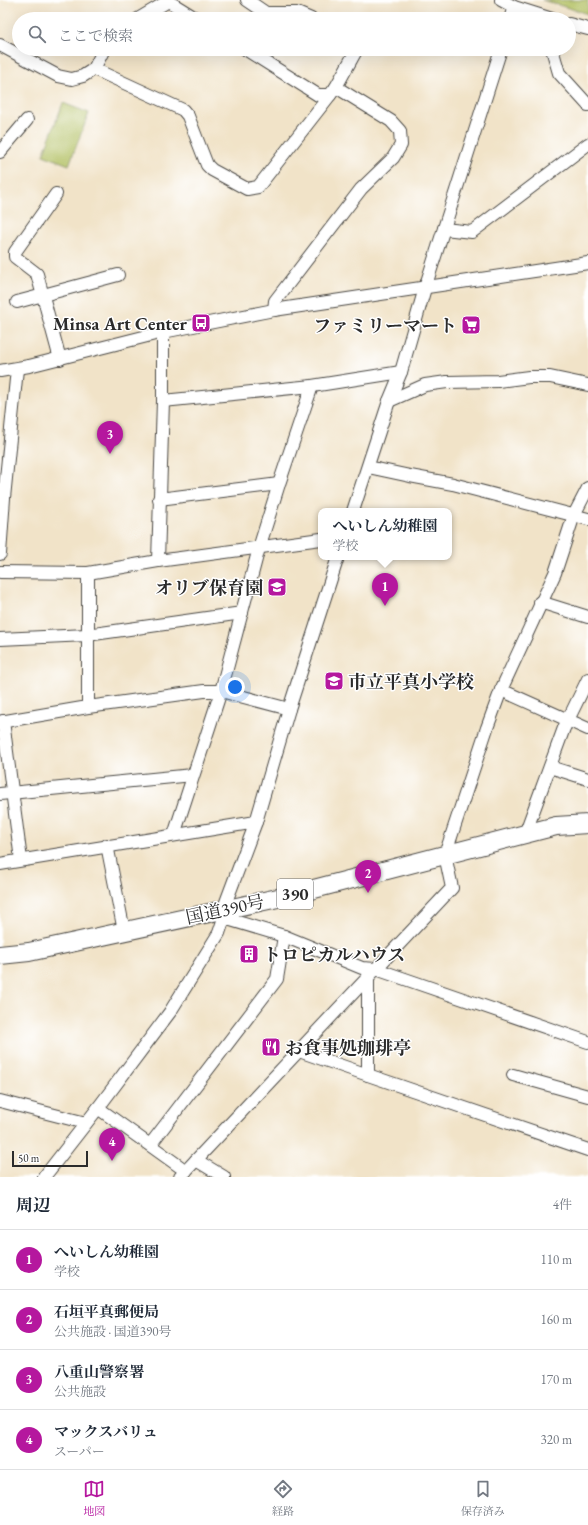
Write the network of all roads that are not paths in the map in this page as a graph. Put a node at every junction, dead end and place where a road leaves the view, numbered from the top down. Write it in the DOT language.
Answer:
graph roads {
  1 [pos="247,0"];
  2 [pos="501,0"];
  3 [pos="169,1"];
  4 [pos="514,7"];
  5 [pos="150,12"];
  6 [pos="186,12"];
  7 [pos="265,12"];
  8 [pos="512,12"];
  9 [pos="530,12"];
  10 [pos="576,26"];
  11 [pos="588,29"];
  12 [pos="0,45"];
  13 [pos="12,51"];
  14 [pos="21,56"];
  15 [pos="100,56"];
  16 [pos="256,56"];
  17 [pos="353,56"];
  18 [pos="499,56"];
  19 [pos="554,56"];
  20 [pos="94,69"];
  21 [pos="333,91"];
  22 [pos="588,105"];
  23 [pos="27,120"];
  24 [pos="588,144"];
  25 [pos="0,152"];
  26 [pos="56,194"];
  27 [pos="444,229"];
  28 [pos="588,263"];
  29 [pos="118,275"];
  30 [pos="425,288"];
  31 [pos="43,296"];
  32 [pos="17,302"];
  33 [pos="274,310"];
  34 [pos="163,332"];
  35 [pos="60,359"];
  36 [pos="17,368"];
  37 [pos="0,371"];
  38 [pos="401,372"];
  39 [pos="588,385"];
  40 [pos="312,386"];
  41 [pos="163,401"];
  42 [pos="389,401"];
  43 [pos="5,436"];
  44 [pos="368,467"];
  45 [pos="279,484"];
  46 [pos="588,488"];
  47 [pos="2,498"];
  48 [pos="160,499"];
  49 [pos="354,508"];
  50 [pos="574,516"];
  51 [pos="588,519"];
  52 [pos="318,539"];
  53 [pos="259,548"];
  54 [pos="0,554"];
  55 [pos="337,560"];
  56 [pos="158,561"];
  57 [pos="0,572"];
  58 [pos="88,573"];
  59 [pos="540,602"];
  60 [pos="242,613"];
  61 [pos="588,617"];
  62 [pos="87,635"];
  63 [pos="0,639"];
  64 [pos="588,679"];
  65 [pos="501,690"];
  66 [pos="221,691"];
  67 [pos="88,707"];
  68 [pos="289,709"];
  69 [pos="567,720"];
  70 [pos="2,721"];
  71 [pos="588,729"];
  72 [pos="550,767"];
  73 [pos="193,774"];
  74 [pos="588,779"];
  75 [pos="12,792"];
  76 [pos="0,794"];
  77 [pos="256,822"];
  78 [pos="588,824"];
  79 [pos="525,834"];
  80 [pos="174,835"];
  81 [pos="107,845"];
  82 [pos="445,855"];
  83 [pos="21,860"];
  84 [pos="0,864"];
  85 [pos="223,914"];
  86 [pos="124,931"];
  87 [pos="284,936"];
  88 [pos="0,956"];
  89 [pos="372,973"];
  90 [pos="588,1042"];
  91 [pos="299,1051"];
  92 [pos="513,1075"];
  93 [pos="368,1076"];
  94 [pos="588,1096"];
  95 [pos="0,1101"];
  96 [pos="98,1108"];
  97 [pos="86,1123"];
  98 [pos="150,1146"];
  99 [pos="588,1150"];
  100 [pos="196,1160"];
  101 [pos="183,1174"];
  102 [pos="44,1177"];
  103 [pos="224,1177"];
  1 -- 7 [label="street"];
  2 -- 4 [label="street"];
  3 -- 5 [label="street"];
  3 -- 6 [label="street"];
  4 -- 8 [label="street"];
  4 -- 9 [label="street"];
  10 -- 11 [label="street"];
  12 -- 13 [label="street"];
  14 -- 20 [label="street"];
  15 -- 20 [label="street"];
  16 -- 21 [label="street"];
  17 -- 21 [label="street"];
  18 -- 27 [label="street"];
  19 -- 22 [label="street"];
  20 -- 21 [label="street"];
  21 -- 33 [label="street"];
  23 -- 25 [label="street"];
  24 -- 27 [label="street"];
  26 -- 31 [label="street"];
  27 -- 30 [label="street"];
  28 -- 30 [label="street"];
  29 -- 31 [label="street"];
  30 -- 33 [label="street"];
  30 -- 38 [label="street"];
  31 -- 32 [label="street"];
  31 -- 35 [label="street"];
  33 -- 34 [label="street"];
  34 -- 35 [label="street"];
  34 -- 41 [label="street"];
  35 -- 36 [label="street"];
  36 -- 37 [label="street"];
  36 -- 43 [label="street"];
  38 -- 40 [label="street"];
  38 -- 42 [label="street"];
  39 -- 42 [label="street"];
  40 -- 41 [label="street"];
  40 -- 45 [label="street"];
  41 -- 48 [label="street"];
  42 -- 44 [label="street"];
  43 -- 47 [label="street"];
  44 -- 49 [label="street"];
  44 -- 50 [label="street"];
  45 -- 48 [label="street"];
  45 -- 53 [label="street"];
  46 -- 50 [label="street"];
  47 -- 54 [label="street"];
  48 -- 56 [label="street"];
  50 -- 51 [label="street"];
  50 -- 59 [label="street"];
  52 -- 53 [label="street"];
  53 -- 56 [label="street"];
  53 -- 60 [label="street"];
  55 -- 68 [label="street"];
  56 -- 58 [label="street"];
  57 -- 58 [label="street"];
  58 -- 62 [label="street"];
  59 -- 61 [label="street"];
  59 -- 65 [label="street"];
  60 -- 62 [label="street"];
  60 -- 66 [label="street"];
  62 -- 63 [label="street"];
  62 -- 67 [label="street"];
  64 -- 69 [label="street"];
  65 -- 69 [label="street"];
  65 -- 82 [label="street"];
  66 -- 67 [label="street"];
  66 -- 68 [label="street"];
  66 -- 73 [label="street"];
  67 -- 70 [label="street"];
  68 -- 77 [label="street"];
  69 -- 71 [label="street"];
  69 -- 72 [label="street"];
  70 -- 75 [label="street"];
  72 -- 74 [label="street"];
  72 -- 79 [label="street"];
  73 -- 75 [label="street"];
  73 -- 80 [label="street"];
  75 -- 76 [label="street"];
  75 -- 83 [label="street"];
  77 -- 80 [label="street"];
  77 -- 85 [label="street"];
  78 -- 79 [label="highway, 国道390号 / 390"];
  79 -- 82 [label="highway, 国道390号 / 390"];
  80 -- 81 [label="street"];
  81 -- 83 [label="street"];
  81 -- 86 [label="street"];
  82 -- 85 [label="highway, 国道390号 / 390"];
  82 -- 89 [label="street"];
  83 -- 84 [label="street"];
  85 -- 86 [label="highway, 国道390号 / 390"];
  85 -- 87 [label="street"];
  85 -- 96 [label="street"];
  86 -- 88 [label="highway, 国道390号 / 390"];
  87 -- 89 [label="street"];
  87 -- 98 [label="street"];
  89 -- 90 [label="street"];
  89 -- 91 [label="street"];
  89 -- 93 [label="street"];
  91 -- 93 [label="street"];
  91 -- 100 [label="street"];
  92 -- 94 [label="street"];
  93 -- 99 [label="street"];
  95 -- 97 [label="street"];
  96 -- 97 [label="street"];
  96 -- 98 [label="street"];
  97 -- 102 [label="street"];
  98 -- 101 [label="street"];
  100 -- 101 [label="street"];
  100 -- 103 [label="street"];
}
